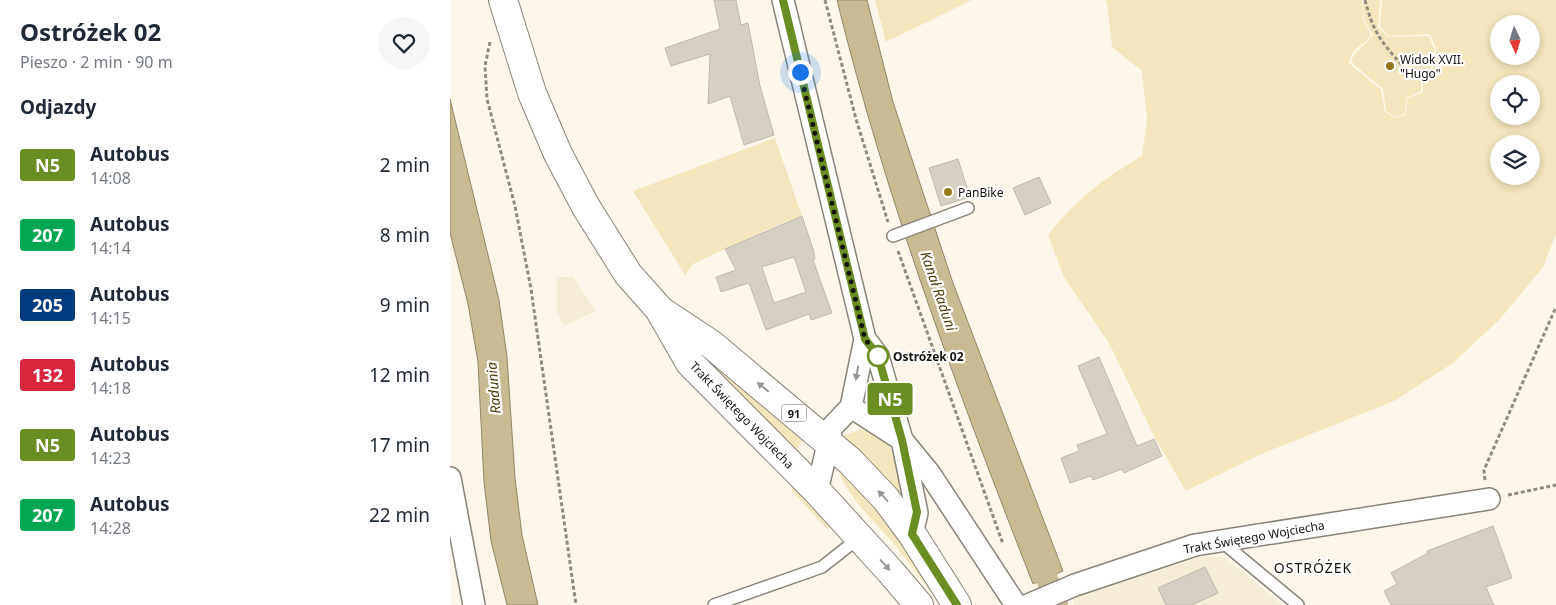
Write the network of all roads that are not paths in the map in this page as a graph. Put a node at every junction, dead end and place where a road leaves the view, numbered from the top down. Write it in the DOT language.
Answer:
graph roads {
  1 [pos="503,0"];
  2 [pos="783,0"];
  3 [pos="968,208"];
  4 [pos="898,234"];
  5 [pos="659,309"];
  6 [pos="865,339"];
  7 [pos="851,407"];
  8 [pos="902,440"];
  9 [pos="829,442"];
  10 [pos="450,478"];
  11 [pos="817,490"];
  12 [pos="1489,499"];
  13 [pos="912,534"];
  14 [pos="860,537"];
  15 [pos="1221,541"];
  16 [pos="1026,604"];
  17 [pos="474,605"];
  18 [pos="714,605"];
  19 [pos="919,605"];
  20 [pos="958,605"];
  21 [pos="1298,605"];
  1 -- 5 [label="main road, Trakt Świętego Wojciecha / 91"];
  2 -- 6 [label="street, Trakt Świętego Wojciecha"];
  3 -- 4 [label="lane"];
  9 -- 5 [label="main road, Trakt Świętego Wojciecha / 91, one-way"];
  5 -- 11 [label="main road, Trakt Świętego Wojciecha / 91"];
  6 -- 7 [label="street, Trakt Świętego Wojciecha, one-way"];
  6 -- 8 [label="street, Trakt Świętego Wojciecha"];
  7 -- 8 [label="street, Trakt Świętego Wojciecha"];
  7 -- 9 [label="street"];
  8 -- 13 [label="street, Trakt Świętego Wojciecha"];
  8 -- 16 [label="street, Trakt Świętego Wojciecha"];
  9 -- 11 [label="street"];
  13 -- 9 [label="main road, Trakt Świętego Wojciecha / 91, one-way"];
  10 -- 17 [label="street"];
  11 -- 14 [label="main road, Trakt Świętego Wojciecha / 91"];
  12 -- 15 [label="street, Trakt Świętego Wojciecha"];
  13 -- 20 [label="main road, Trakt Świętego Wojciecha / 91"];
  14 -- 18 [label="lane"];
  14 -- 19 [label="main road, Trakt Świętego Wojciecha / 91, one-way"];
  15 -- 16 [label="street, Trakt Świętego Wojciecha"];
  15 -- 21 [label="lane"];
}
